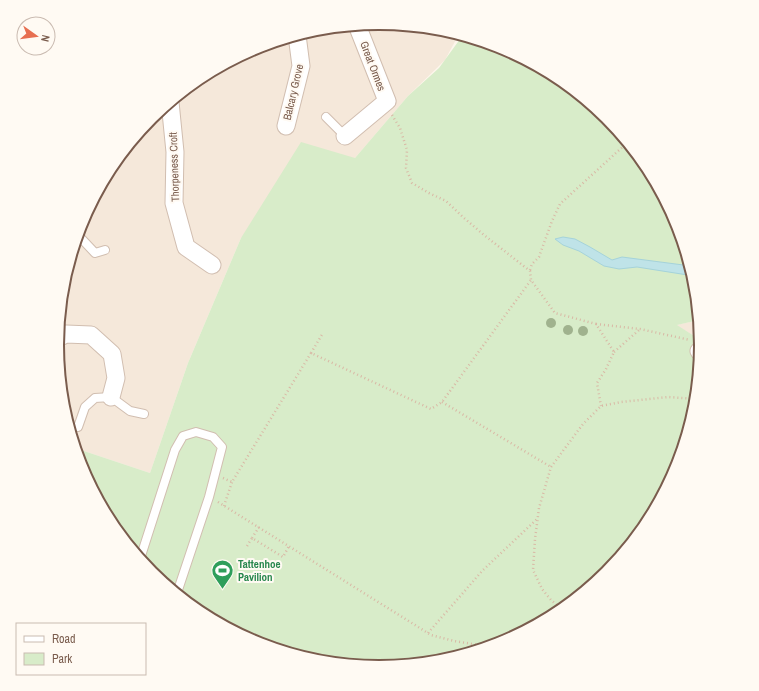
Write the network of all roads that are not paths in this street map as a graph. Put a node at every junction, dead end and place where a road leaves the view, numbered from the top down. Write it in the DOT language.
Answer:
graph roads {
  1 [pos="359,31"];
  2 [pos="298,41"];
  3 [pos="171,108"];
  4 [pos="326,117"];
  5 [pos="286,126"];
  6 [pos="345,136"];
  7 [pos="82,240"];
  8 [pos="105,250"];
  9 [pos="212,265"];
  10 [pos="65,335"];
  11 [pos="111,397"];
  12 [pos="144,414"];
  13 [pos="78,427"];
  14 [pos="142,554"];
  15 [pos="178,589"];
  1 -- 6 [label="street, Great Ormes"];
  2 -- 5 [label="street, Balcary Grove"];
  3 -- 9 [label="street, Thorpeness Croft"];
  4 -- 6 [label="lane"];
  7 -- 8 [label="lane"];
  10 -- 11 [label="street"];
  11 -- 12 [label="lane"];
  11 -- 13 [label="lane"];
  14 -- 15 [label="lane"];
}
